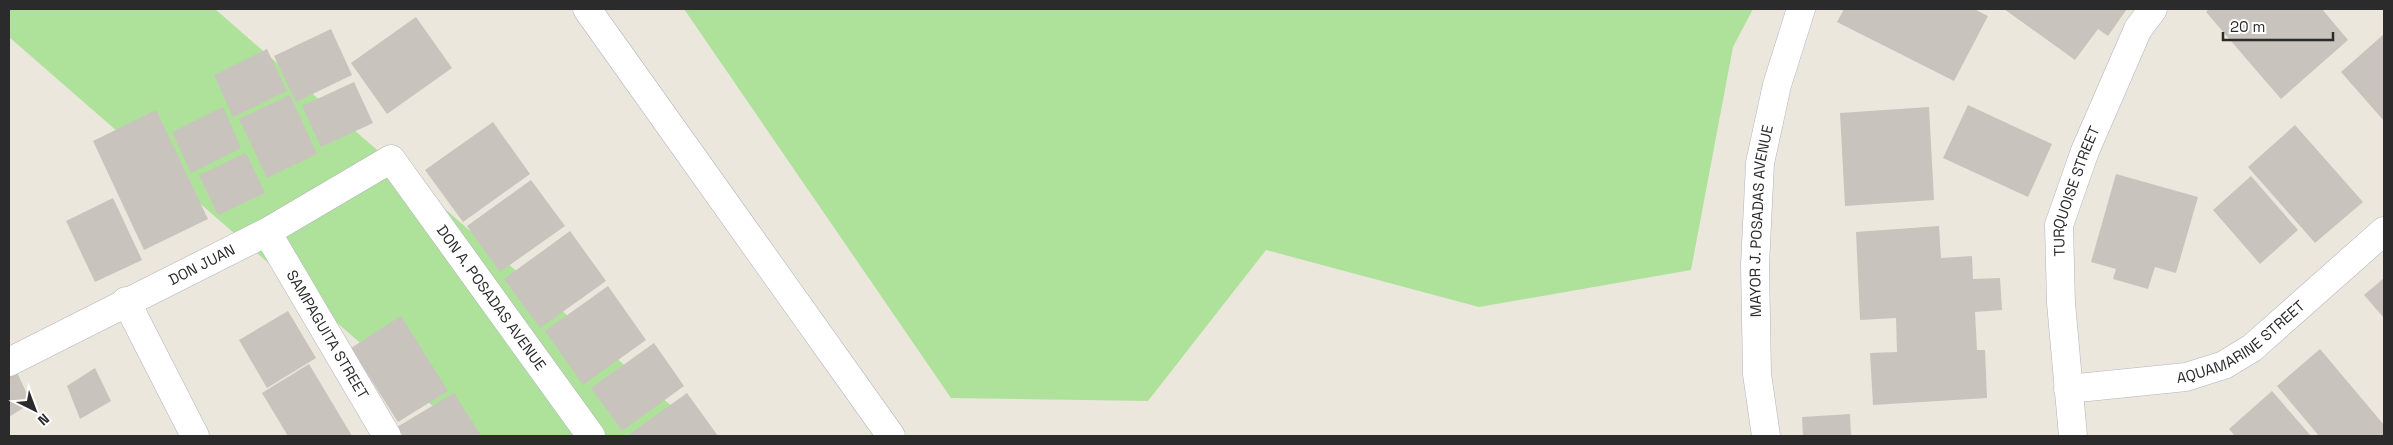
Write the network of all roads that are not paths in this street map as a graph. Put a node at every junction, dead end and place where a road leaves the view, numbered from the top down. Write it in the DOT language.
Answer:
graph roads {
  1 [pos="587,9"];
  2 [pos="1801,9"];
  3 [pos="2152,9"];
  4 [pos="391,160"];
  5 [pos="2384,231"];
  6 [pos="266,232"];
  7 [pos="126,301"];
  8 [pos="9,362"];
  9 [pos="2068,389"];
  10 [pos="195,436"];
  11 [pos="387,436"];
  12 [pos="591,436"];
  13 [pos="891,436"];
  14 [pos="1766,436"];
  15 [pos="2073,436"];
  1 -- 13 [label="street"];
  2 -- 14 [label="street, MAYOR J. POSADAS AVENUE"];
  3 -- 9 [label="street, TURQUOISE STREET"];
  4 -- 6 [label="street, DON JUAN"];
  4 -- 12 [label="street, DON A. POSADAS AVENUE"];
  5 -- 9 [label="street, AQUAMARINE STREET"];
  6 -- 7 [label="street, DON JUAN"];
  6 -- 11 [label="street, SAMPAGUITA STREET"];
  7 -- 8 [label="street, DON JUAN"];
  7 -- 10 [label="street"];
  9 -- 15 [label="street, TURQUOISE STREET"];
}
